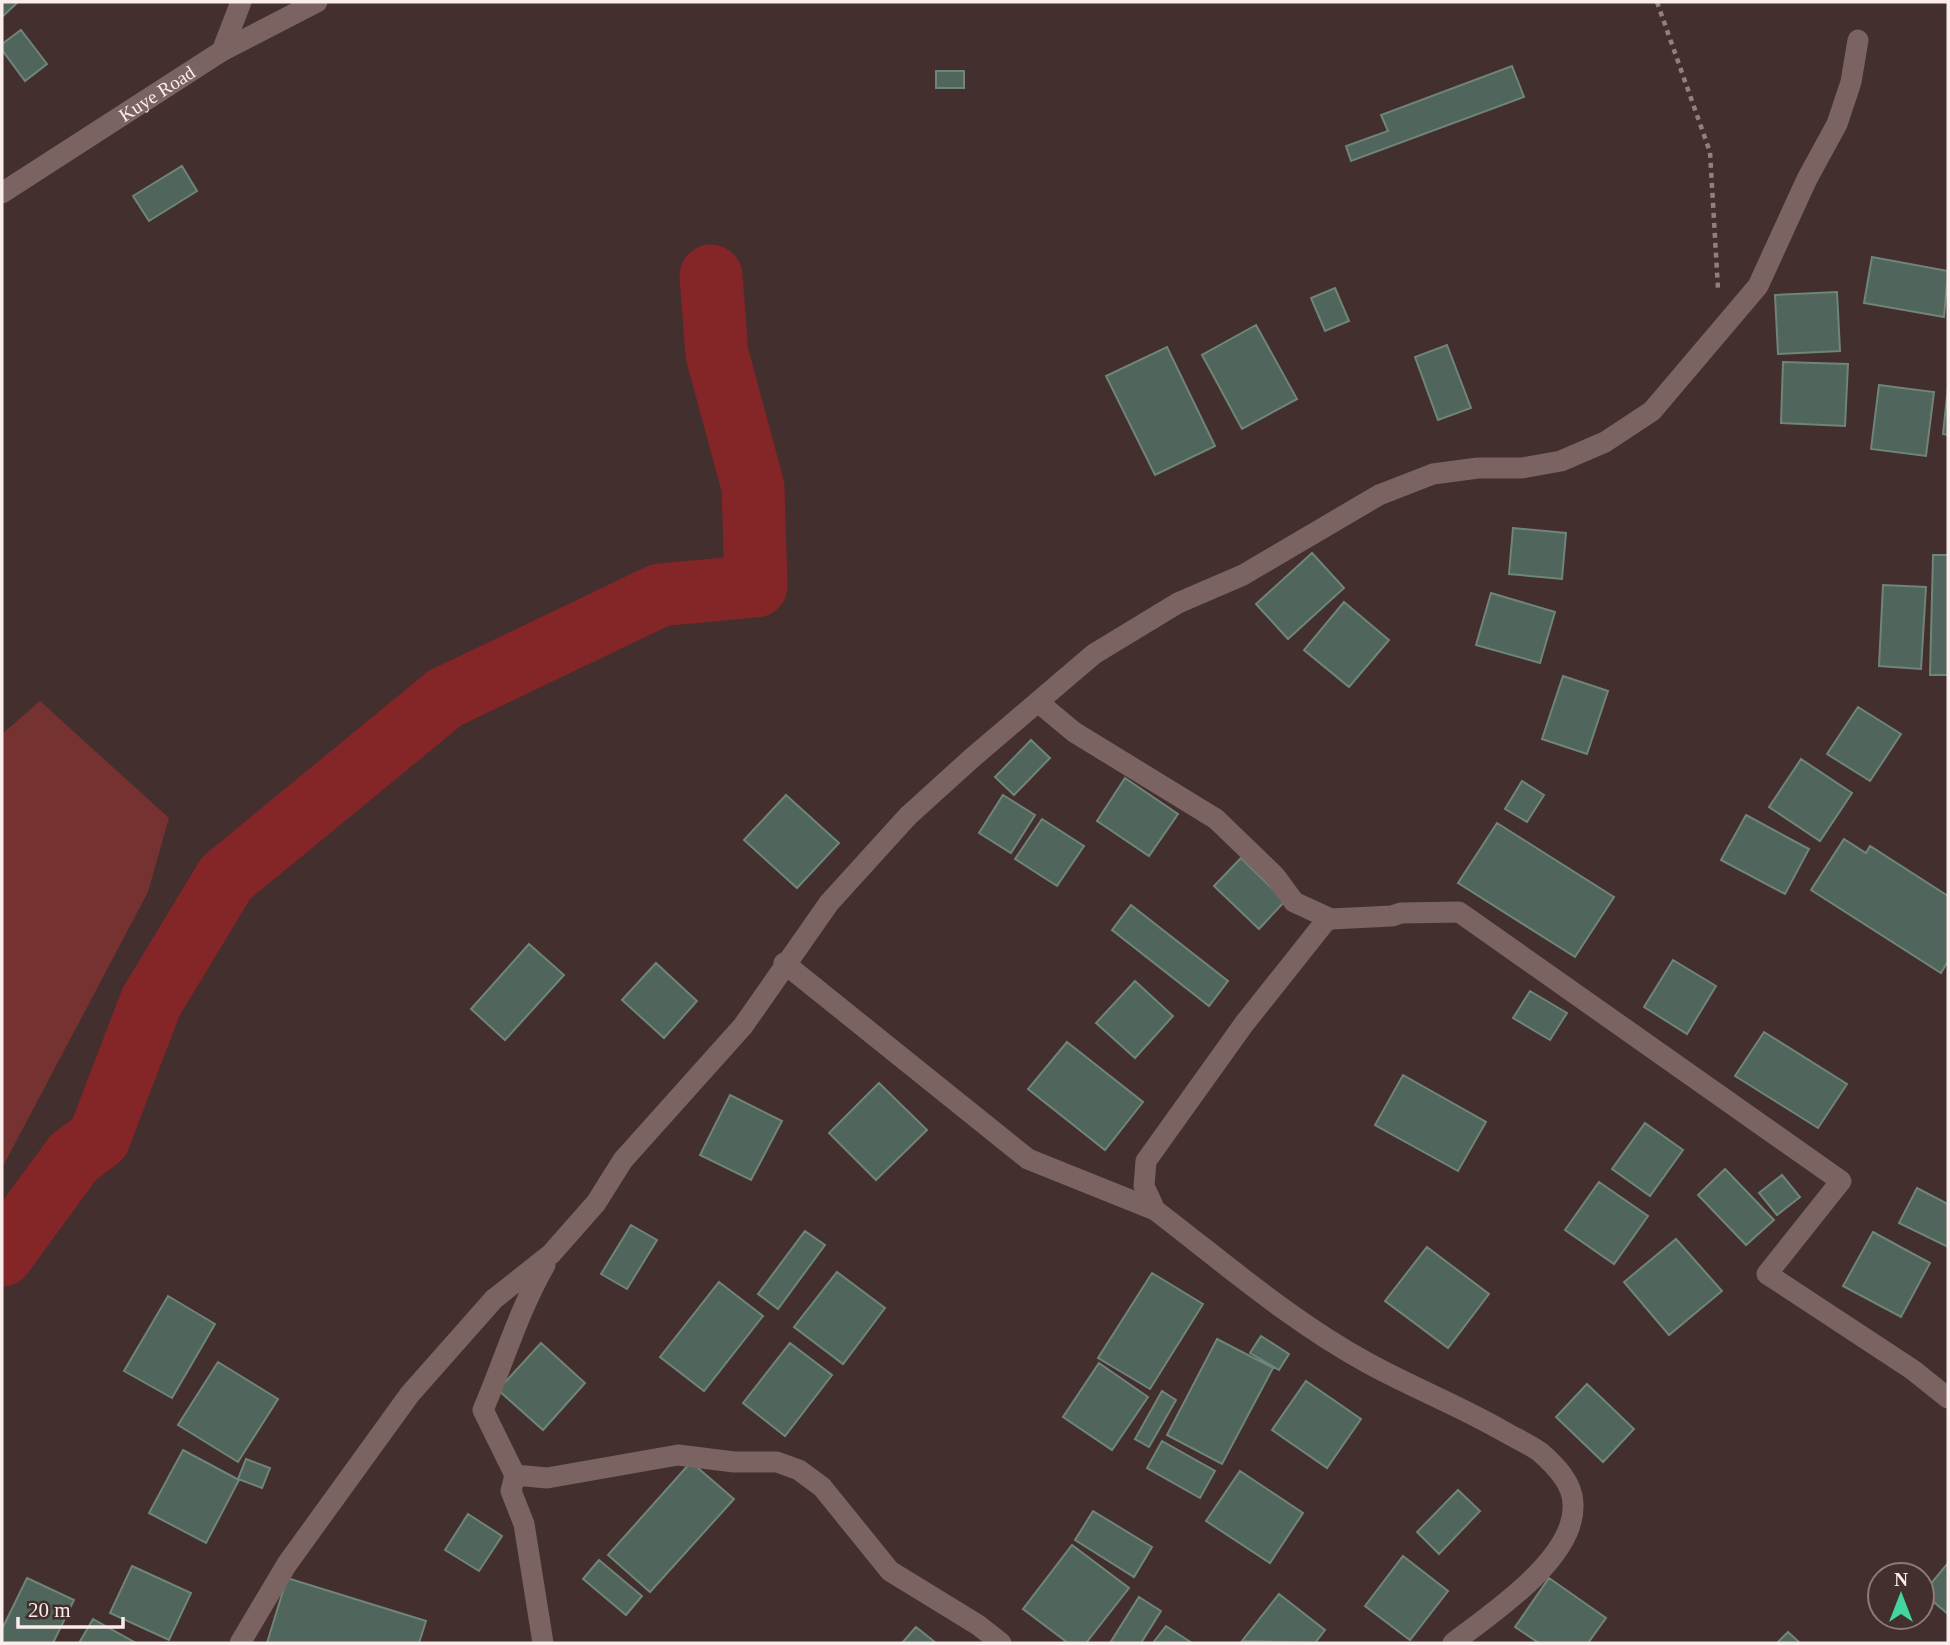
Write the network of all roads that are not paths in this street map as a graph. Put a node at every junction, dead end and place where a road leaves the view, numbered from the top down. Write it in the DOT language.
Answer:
graph roads {
  1 [pos="241,2"];
  2 [pos="317,2"];
  3 [pos="1858,40"];
  4 [pos="222,51"];
  5 [pos="2,193"];
  6 [pos="1038,702"];
  7 [pos="1331,919"];
  8 [pos="784,963"];
  9 [pos="1155,1210"];
  10 [pos="551,1254"];
  11 [pos="1948,1398"];
  12 [pos="516,1475"];
  13 [pos="240,1643"];
  14 [pos="543,1643"];
  15 [pos="1001,1643"];
  16 [pos="1453,1643"];
  1 -- 4 [label="street"];
  2 -- 4 [label="street, Kuye Road"];
  3 -- 6 [label="street"];
  4 -- 5 [label="street, Kuye Road"];
  6 -- 7 [label="street"];
  6 -- 8 [label="street"];
  7 -- 9 [label="street"];
  7 -- 11 [label="street"];
  8 -- 9 [label="street"];
  8 -- 10 [label="street"];
  9 -- 16 [label="street"];
  10 -- 12 [label="street"];
  10 -- 13 [label="street"];
  12 -- 14 [label="street"];
  12 -- 15 [label="street"];
}
